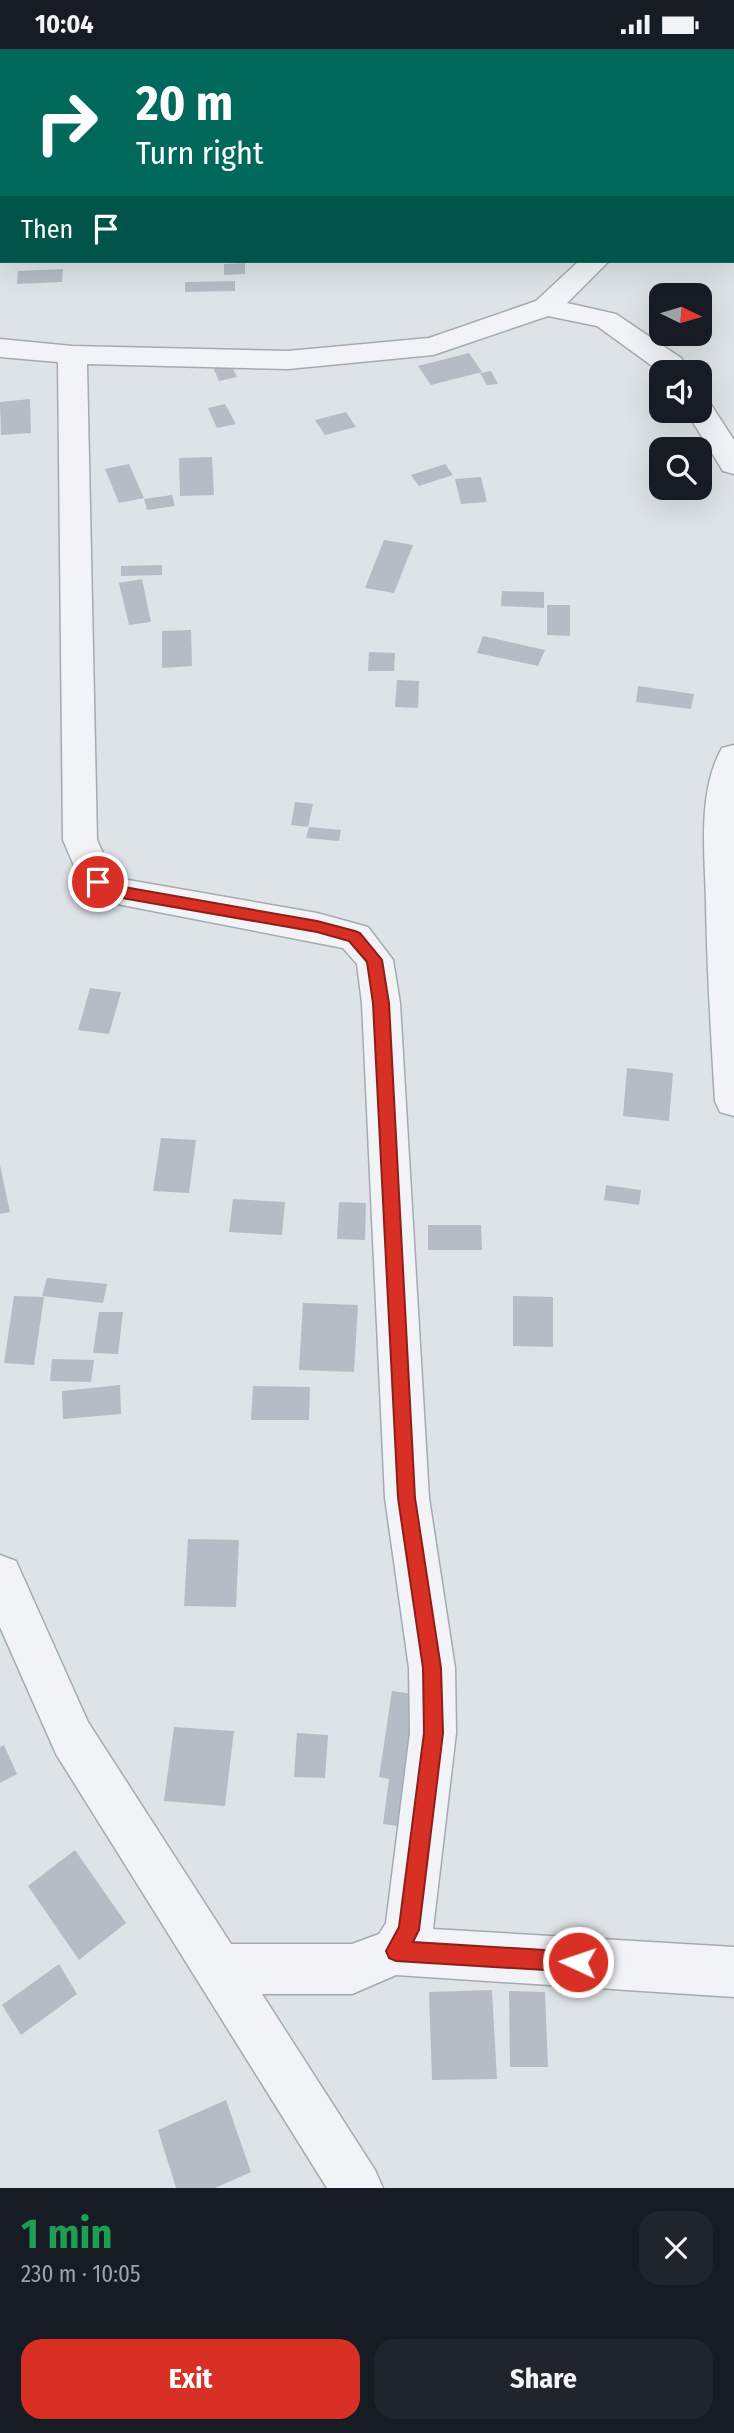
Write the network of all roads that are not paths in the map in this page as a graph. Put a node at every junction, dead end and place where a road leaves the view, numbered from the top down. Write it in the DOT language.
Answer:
graph roads {
  1 [pos="593,263"];
  2 [pos="545,307"];
  3 [pos="0,348"];
  4 [pos="72,355"];
  5 [pos="665,360"];
  6 [pos="708,423"];
  7 [pos="734,464"];
  8 [pos="734,757"];
  9 [pos="734,1101"];
  10 [pos="0,1576"];
  11 [pos="396,1951"];
  12 [pos="218,1969"];
  13 [pos="734,1972"];
  14 [pos="357,2188"];
  1 -- 2 [label="street"];
  2 -- 4 [label="street"];
  2 -- 5 [label="street"];
  3 -- 4 [label="street"];
  4 -- 11 [label="street"];
  6 -- 7 [label="street"];
  8 -- 9 [label="street"];
  10 -- 12 [label="street"];
  11 -- 12 [label="street"];
  11 -- 13 [label="street"];
  12 -- 14 [label="street"];
}
